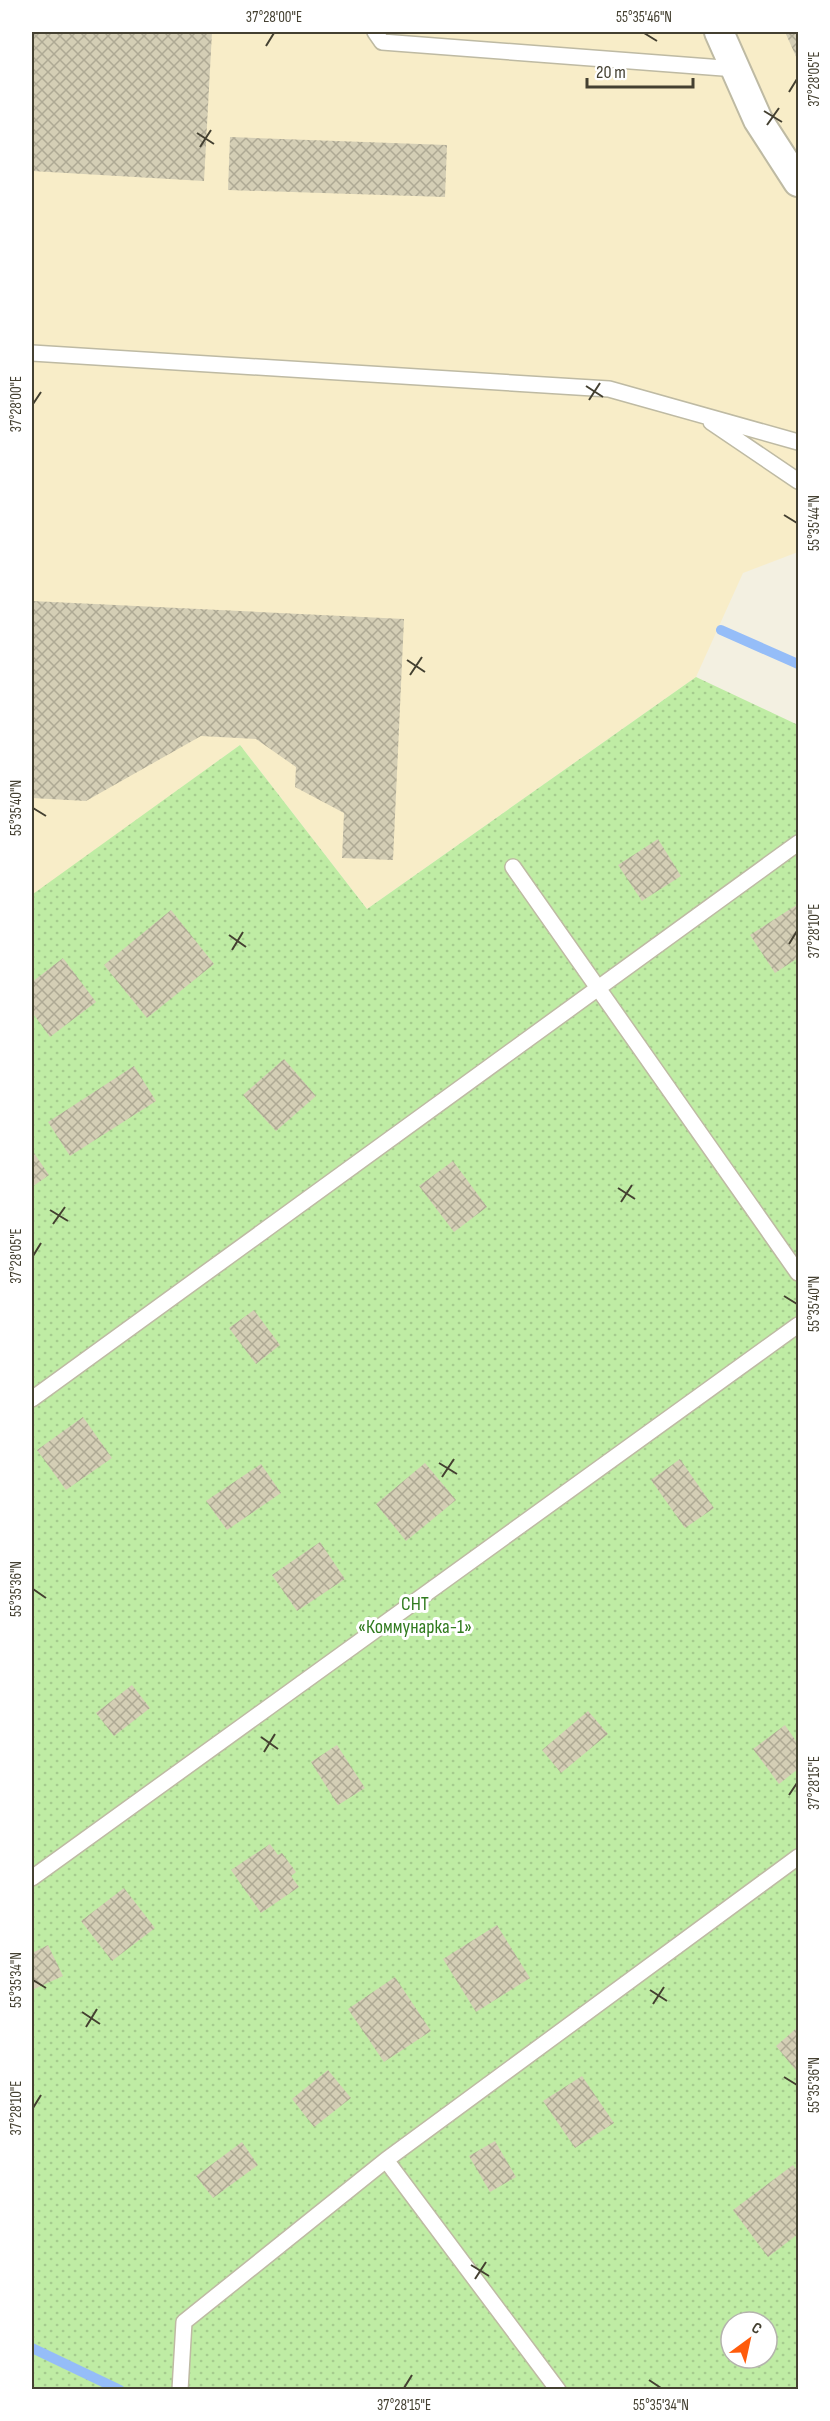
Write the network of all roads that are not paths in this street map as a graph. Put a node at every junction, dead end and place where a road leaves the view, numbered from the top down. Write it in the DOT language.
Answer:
graph roads {
  1 [pos="375,32"];
  2 [pos="719,32"];
  3 [pos="736,69"];
  4 [pos="798,182"];
  5 [pos="32,353"];
  6 [pos="699,414"];
  7 [pos="798,442"];
  8 [pos="798,481"];
  9 [pos="798,843"];
  10 [pos="513,867"];
  11 [pos="599,988"];
  12 [pos="798,1273"];
  13 [pos="798,1325"];
  14 [pos="32,1399"];
  15 [pos="798,1857"];
  16 [pos="32,1878"];
  17 [pos="386,2160"];
  18 [pos="180,2390"];
  19 [pos="558,2390"];
  1 -- 3 [label="lane"];
  2 -- 3 [label="street"];
  3 -- 4 [label="street"];
  5 -- 6 [label="lane"];
  6 -- 7 [label="lane"];
  6 -- 8 [label="lane"];
  9 -- 11 [label="lane"];
  10 -- 11 [label="lane"];
  11 -- 12 [label="lane"];
  11 -- 14 [label="lane"];
  13 -- 16 [label="lane"];
  15 -- 17 [label="lane"];
  17 -- 18 [label="lane"];
  17 -- 19 [label="lane"];
}
